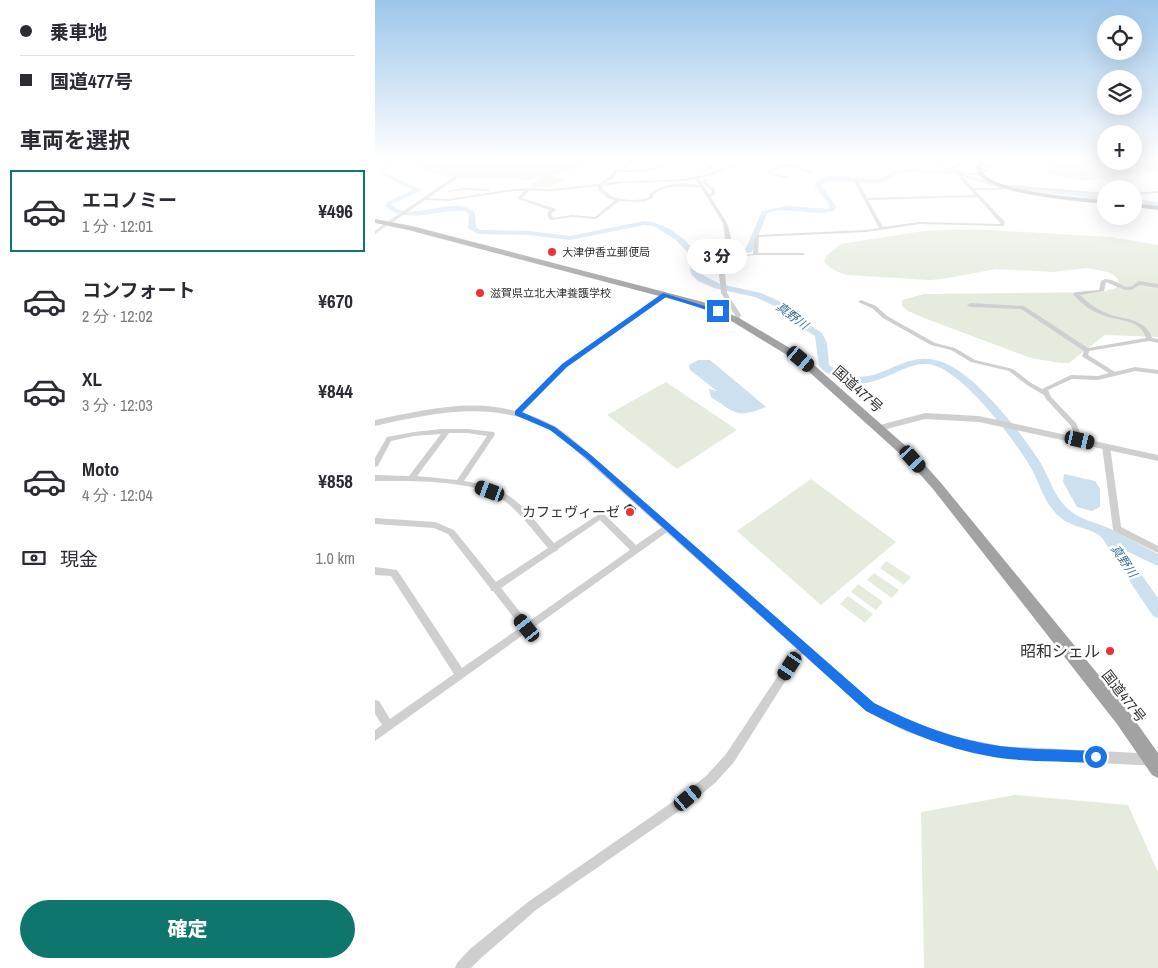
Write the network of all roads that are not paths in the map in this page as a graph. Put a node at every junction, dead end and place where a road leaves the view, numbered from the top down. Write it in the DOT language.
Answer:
graph roads {
  1 [pos="414,206"];
  2 [pos="544,206"];
  3 [pos="610,206"];
  4 [pos="716,206"];
  5 [pos="870,206"];
  6 [pos="987,206"];
  7 [pos="1143,206"];
  8 [pos="1158,208"];
  9 [pos="553,209"];
  10 [pos="565,216"];
  11 [pos="375,221"];
  12 [pos="388,223"];
  13 [pos="882,229"];
  14 [pos="375,233"];
  15 [pos="755,254"];
  16 [pos="803,254"];
  17 [pos="723,258"];
  18 [pos="1158,286"];
  19 [pos="665,295"];
  20 [pos="861,302"];
  21 [pos="970,305"];
  22 [pos="737,320"];
  23 [pos="1149,339"];
  24 [pos="1158,341"];
  25 [pos="1087,350"];
  26 [pos="1158,372"];
  27 [pos="1114,374"];
  28 [pos="1045,394"];
  29 [pos="517,413"];
  30 [pos="375,423"];
  31 [pos="879,428"];
  32 [pos="447,431"];
  33 [pos="1080,440"];
  34 [pos="1106,446"];
  35 [pos="1158,458"];
  36 [pos="375,464"];
  37 [pos="375,478"];
  38 [pos="411,479"];
  39 [pos="459,483"];
  40 [pos="375,521"];
  41 [pos="667,528"];
  42 [pos="553,549"];
  43 [pos="637,550"];
  44 [pos="1158,550"];
  45 [pos="375,571"];
  46 [pos="494,588"];
  47 [pos="527,628"];
  48 [pos="802,647"];
  49 [pos="461,674"];
  50 [pos="375,705"];
  51 [pos="389,726"];
  52 [pos="375,736"];
  53 [pos="1156,763"];
  54 [pos="461,968"];
  1 -- 12 [label="street"];
  2 -- 9 [label="street"];
  3 -- 10 [label="street"];
  4 -- 17 [label="street"];
  5 -- 13 [label="street"];
  6 -- 13 [label="street"];
  7 -- 8 [label="main road"];
  9 -- 10 [label="street"];
  9 -- 10 [label="street"];
  11 -- 12 [label="highway, 国道477号"];
  12 -- 14 [label="street"];
  12 -- 19 [label="highway, 国道477号"];
  13 -- 15 [label="street"];
  15 -- 16 [label="street"];
  15 -- 17 [label="street"];
  17 -- 22 [label="street"];
  18 -- 23 [label="street"];
  19 -- 22 [label="highway, 国道477号"];
  19 -- 29 [label="street"];
  20 -- 28 [label="street"];
  21 -- 25 [label="street"];
  22 -- 31 [label="highway, 国道477号"];
  23 -- 24 [label="street"];
  23 -- 25 [label="street"];
  25 -- 27 [label="street"];
  26 -- 27 [label="street"];
  27 -- 28 [label="street"];
  28 -- 33 [label="street"];
  29 -- 30 [label="street"];
  29 -- 41 [label="street"];
  31 -- 33 [label="street"];
  31 -- 53 [label="highway, 国道477号"];
  32 -- 36 [label="street"];
  32 -- 38 [label="street"];
  32 -- 39 [label="street"];
  33 -- 34 [label="street"];
  34 -- 35 [label="street"];
  34 -- 44 [label="street"];
  37 -- 38 [label="street"];
  38 -- 39 [label="street"];
  39 -- 42 [label="street"];
  40 -- 46 [label="street"];
  41 -- 43 [label="street"];
  41 -- 48 [label="street"];
  42 -- 43 [label="street"];
  42 -- 46 [label="street"];
  43 -- 47 [label="street"];
  45 -- 49 [label="street"];
  46 -- 47 [label="street"];
  47 -- 49 [label="street"];
  48 -- 53 [label="street"];
  48 -- 54 [label="street"];
  49 -- 51 [label="street"];
  50 -- 51 [label="street"];
  51 -- 52 [label="street"];
}
